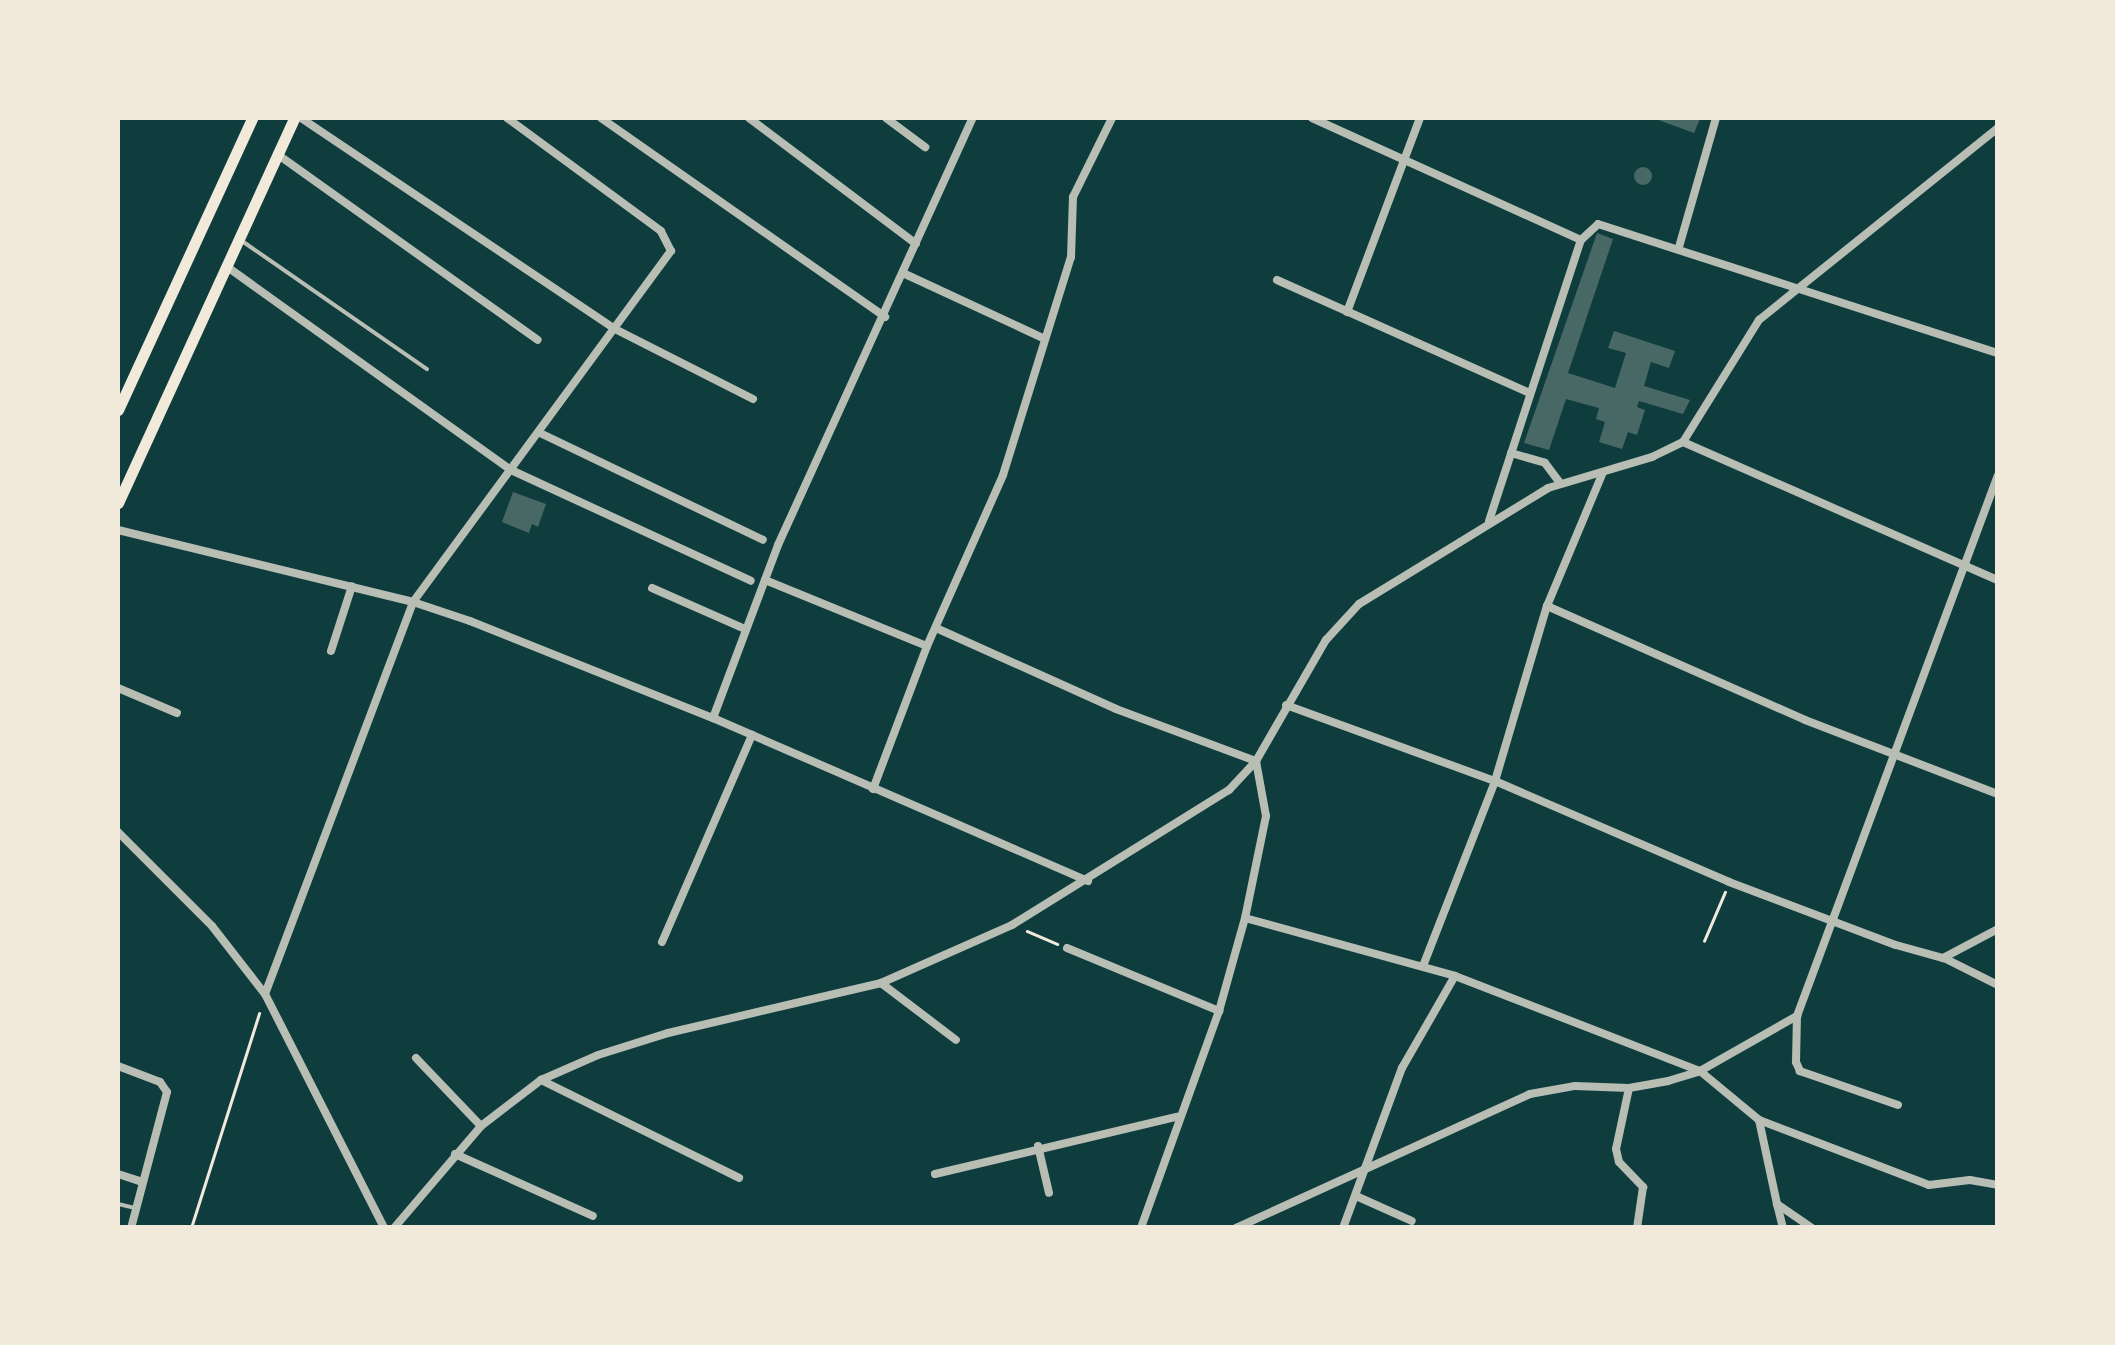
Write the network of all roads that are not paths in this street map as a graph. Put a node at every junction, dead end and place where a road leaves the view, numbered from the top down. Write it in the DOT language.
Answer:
graph roads {
  1 [pos="252,118"];
  2 [pos="298,118"];
  3 [pos="507,118"];
  4 [pos="601,118"];
  5 [pos="749,118"];
  6 [pos="886,118"];
  7 [pos="973,118"];
  8 [pos="1112,118"];
  9 [pos="1312,118"];
  10 [pos="1420,118"];
  11 [pos="1716,118"];
  12 [pos="1998,128"];
  13 [pos="925,147"];
  14 [pos="277,154"];
  15 [pos="1405,157"];
  16 [pos="238,238"];
  17 [pos="1582,240"];
  18 [pos="916,244"];
  19 [pos="1679,247"];
  20 [pos="226,266"];
  21 [pos="905,274"];
  22 [pos="1277,280"];
  23 [pos="1800,290"];
  24 [pos="1347,312"];
  25 [pos="885,317"];
  26 [pos="613,328"];
  27 [pos="1045,339"];
  28 [pos="538,340"];
  29 [pos="1998,353"];
  30 [pos="427,369"];
  31 [pos="1530,393"];
  32 [pos="753,399"];
  33 [pos="118,410"];
  34 [pos="540,433"];
  35 [pos="1683,442"];
  36 [pos="1511,453"];
  37 [pos="511,470"];
  38 [pos="1603,472"];
  39 [pos="1998,475"];
  40 [pos="1562,484"];
  41 [pos="118,502"];
  42 [pos="1489,522"];
  43 [pos="118,530"];
  44 [pos="764,540"];
  45 [pos="1965,564"];
  46 [pos="751,580"];
  47 [pos="765,580"];
  48 [pos="1998,580"];
  49 [pos="352,586"];
  50 [pos="652,588"];
  51 [pos="413,602"];
  52 [pos="1548,606"];
  53 [pos="936,628"];
  54 [pos="745,630"];
  55 [pos="928,646"];
  56 [pos="331,651"];
  57 [pos="118,688"];
  58 [pos="1286,705"];
  59 [pos="177,712"];
  60 [pos="714,718"];
  61 [pos="752,735"];
  62 [pos="1894,754"];
  63 [pos="1256,762"];
  64 [pos="1494,781"];
  65 [pos="873,789"];
  66 [pos="1998,794"];
  67 [pos="118,832"];
  68 [pos="1088,881"];
  69 [pos="1245,918"];
  70 [pos="1834,920"];
  71 [pos="1998,928"];
  72 [pos="662,942"];
  73 [pos="1067,948"];
  74 [pos="1943,958"];
  75 [pos="1423,966"];
  76 [pos="1455,976"];
  77 [pos="880,983"];
  78 [pos="1998,986"];
  79 [pos="265,994"];
  80 [pos="1218,1010"];
  81 [pos="1797,1016"];
  82 [pos="956,1040"];
  83 [pos="416,1058"];
  84 [pos="118,1066"];
  85 [pos="1700,1071"];
  86 [pos="541,1080"];
  87 [pos="1629,1088"];
  88 [pos="1898,1105"];
  89 [pos="1177,1117"];
  90 [pos="1759,1120"];
  91 [pos="481,1126"];
  92 [pos="1038,1146"];
  93 [pos="455,1154"];
  94 [pos="1366,1167"];
  95 [pos="118,1174"];
  96 [pos="934,1174"];
  97 [pos="739,1178"];
  98 [pos="140,1181"];
  99 [pos="1998,1185"];
  100 [pos="1049,1194"];
  101 [pos="1356,1196"];
  102 [pos="118,1204"];
  103 [pos="1777,1204"];
  104 [pos="135,1208"];
  105 [pos="593,1216"];
  106 [pos="1412,1221"];
  107 [pos="131,1228"];
  108 [pos="384,1228"];
  109 [pos="394,1228"];
  110 [pos="1141,1228"];
  111 [pos="1236,1228"];
  112 [pos="1343,1228"];
  113 [pos="1636,1228"];
  114 [pos="1783,1228"];
  115 [pos="1812,1228"];
  1 -- 33 [label="main road"];
  2 -- 14 [label="main road"];
  2 -- 26 [label="street"];
  3 -- 26 [label="street"];
  4 -- 25 [label="street"];
  5 -- 18 [label="street"];
  6 -- 13 [label="street"];
  7 -- 18 [label="street"];
  8 -- 27 [label="street"];
  9 -- 15 [label="street"];
  10 -- 15 [label="street"];
  11 -- 19 [label="street"];
  12 -- 23 [label="street"];
  14 -- 16 [label="main road"];
  14 -- 28 [label="street"];
  15 -- 17 [label="street"];
  15 -- 24 [label="street"];
  16 -- 20 [label="main road"];
  16 -- 30 [label="lane"];
  17 -- 19 [label="street"];
  17 -- 31 [label="street"];
  18 -- 21 [label="street"];
  19 -- 23 [label="street"];
  20 -- 37 [label="street"];
  20 -- 41 [label="main road"];
  21 -- 25 [label="street"];
  21 -- 27 [label="street"];
  22 -- 24 [label="street"];
  23 -- 29 [label="street"];
  23 -- 35 [label="street"];
  24 -- 31 [label="street"];
  25 -- 47 [label="street"];
  26 -- 32 [label="street"];
  26 -- 34 [label="street"];
  27 -- 53 [label="street"];
  31 -- 36 [label="street"];
  34 -- 37 [label="street"];
  34 -- 44 [label="street"];
  35 -- 38 [label="street"];
  35 -- 45 [label="street"];
  36 -- 40 [label="street"];
  36 -- 42 [label="street"];
  37 -- 46 [label="street"];
  37 -- 51 [label="street"];
  38 -- 40 [label="street"];
  38 -- 52 [label="street"];
  39 -- 45 [label="street"];
  40 -- 42 [label="street"];
  42 -- 58 [label="street"];
  43 -- 49 [label="street"];
  45 -- 48 [label="street"];
  45 -- 62 [label="street"];
  47 -- 54 [label="street"];
  47 -- 55 [label="street"];
  49 -- 51 [label="street"];
  49 -- 56 [label="street"];
  50 -- 54 [label="street"];
  51 -- 60 [label="street"];
  51 -- 79 [label="street"];
  52 -- 62 [label="street"];
  52 -- 64 [label="street"];
  53 -- 55 [label="street"];
  53 -- 63 [label="street"];
  54 -- 60 [label="street"];
  55 -- 65 [label="street"];
  57 -- 59 [label="street"];
  58 -- 63 [label="street"];
  58 -- 64 [label="street"];
  60 -- 61 [label="street"];
  61 -- 65 [label="street"];
  61 -- 72 [label="street"];
  62 -- 66 [label="street"];
  62 -- 70 [label="street"];
  63 -- 68 [label="street"];
  63 -- 69 [label="street"];
  64 -- 70 [label="street"];
  64 -- 75 [label="street"];
  65 -- 68 [label="street"];
  67 -- 79 [label="street"];
  68 -- 77 [label="street"];
  69 -- 75 [label="street"];
  69 -- 80 [label="street"];
  70 -- 74 [label="street"];
  70 -- 81 [label="street"];
  71 -- 74 [label="street"];
  73 -- 80 [label="street"];
  74 -- 78 [label="street"];
  75 -- 76 [label="street"];
  76 -- 85 [label="street"];
  76 -- 94 [label="street"];
  77 -- 82 [label="street"];
  77 -- 86 [label="street"];
  79 -- 108 [label="street"];
  80 -- 89 [label="street"];
  81 -- 85 [label="street"];
  81 -- 88 [label="street"];
  83 -- 91 [label="street"];
  84 -- 98 [label="street"];
  85 -- 87 [label="street"];
  85 -- 90 [label="street"];
  86 -- 91 [label="street"];
  86 -- 97 [label="street"];
  87 -- 94 [label="street"];
  87 -- 113 [label="street"];
  89 -- 92 [label="street"];
  89 -- 110 [label="street"];
  90 -- 99 [label="street"];
  90 -- 103 [label="street"];
  91 -- 93 [label="street"];
  92 -- 96 [label="street"];
  92 -- 100 [label="street"];
  93 -- 105 [label="street"];
  93 -- 109 [label="street"];
  94 -- 101 [label="street"];
  94 -- 111 [label="street"];
  95 -- 98 [label="street"];
  98 -- 104 [label="street"];
  101 -- 106 [label="street"];
  101 -- 112 [label="street"];
  102 -- 104 [label="lane"];
  103 -- 114 [label="street"];
  103 -- 115 [label="street"];
  104 -- 107 [label="street"];
}
